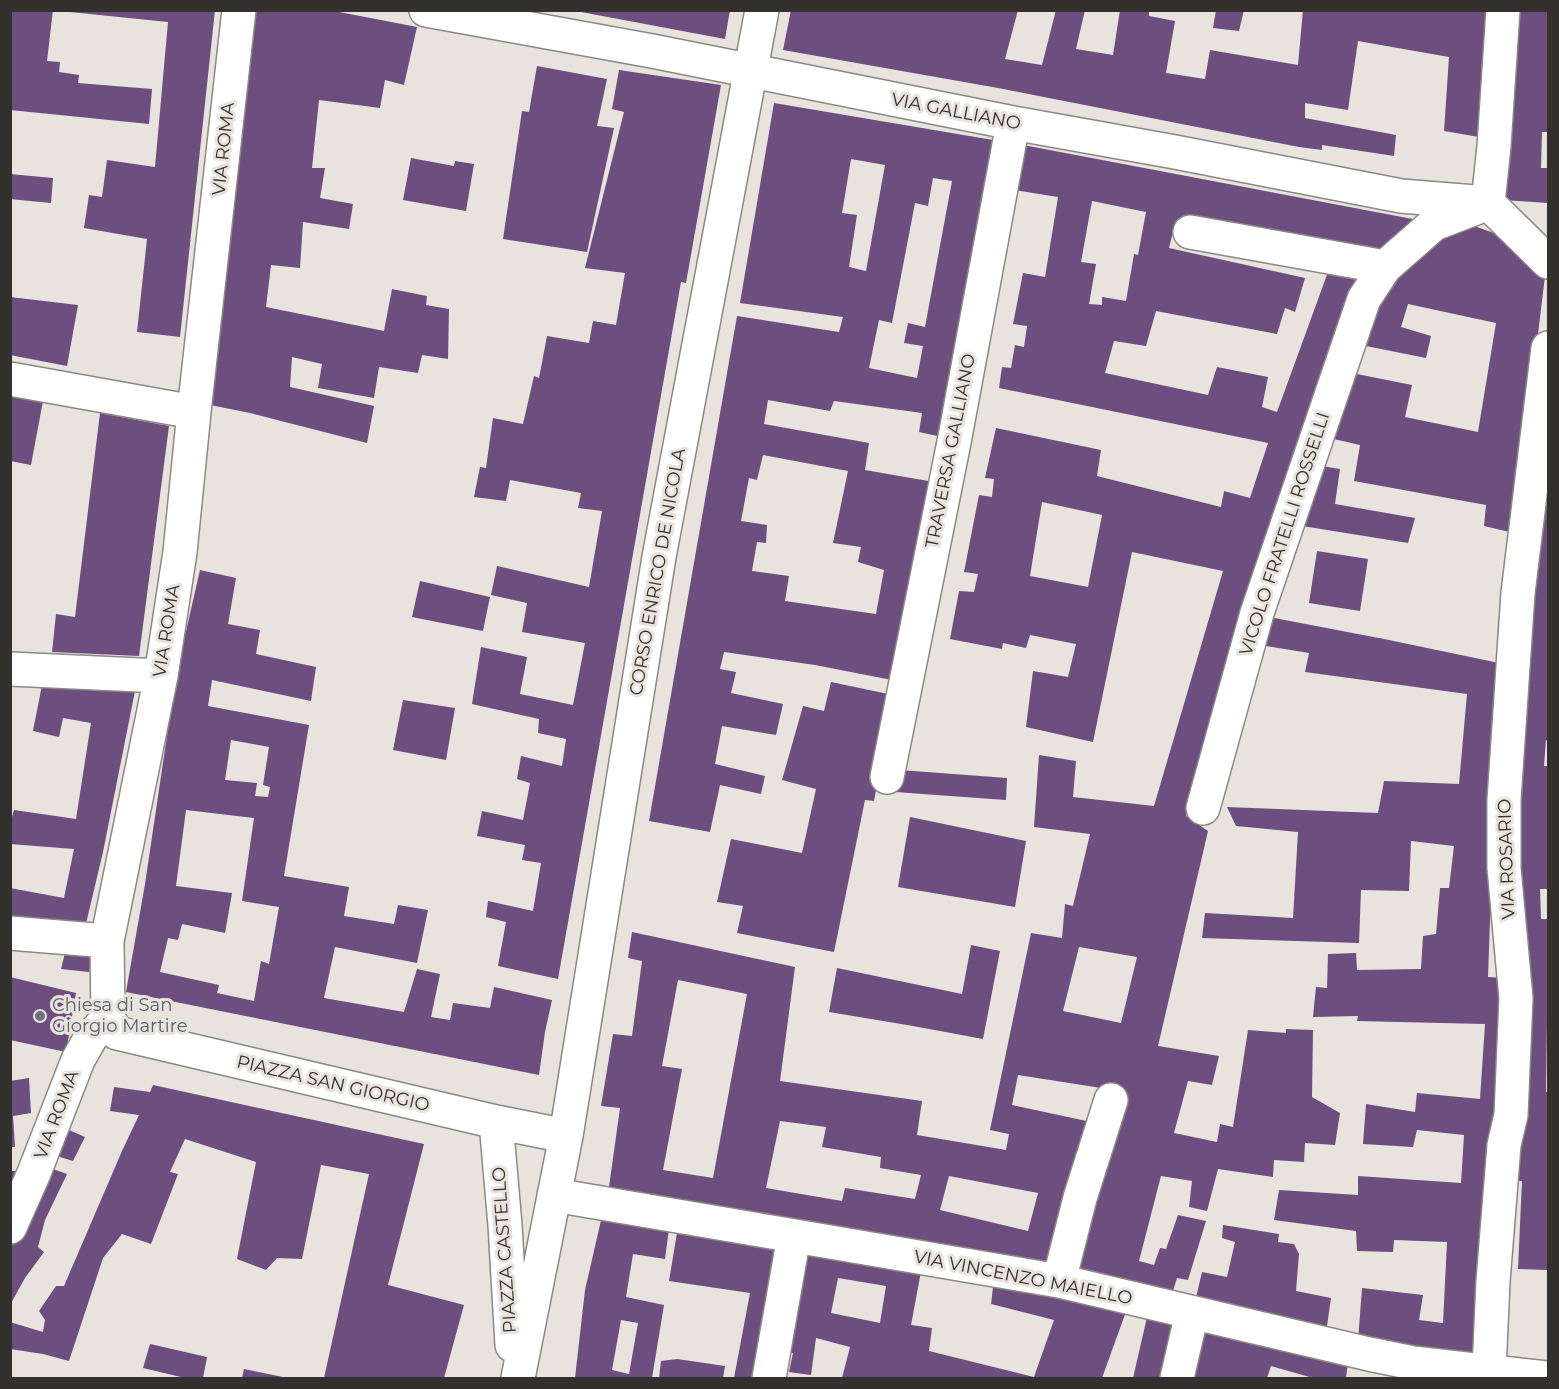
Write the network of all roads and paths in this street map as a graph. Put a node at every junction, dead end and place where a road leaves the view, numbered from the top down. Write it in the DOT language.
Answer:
graph roads {
  1 [pos="239,10"];
  2 [pos="426,10"];
  3 [pos="762,10"];
  4 [pos="1503,10"];
  5 [pos="749,71"];
  6 [pos="1013,123"];
  7 [pos="1488,203"];
  8 [pos="1190,232"];
  9 [pos="1548,262"];
  10 [pos="1385,267"];
  11 [pos="1548,348"];
  12 [pos="10,379"];
  13 [pos="194,412"];
  14 [pos="10,669"];
  15 [pos="161,676"];
  16 [pos="887,777"];
  17 [pos="1203,808"];
  18 [pos="10,933"];
  19 [pos="107,941"];
  20 [pos="108,1018"];
  21 [pos="1111,1100"];
  22 [pos="496,1122"];
  23 [pos="566,1136"];
  24 [pos="24,1163"];
  25 [pos="554,1195"];
  26 [pos="505,1225"];
  27 [pos="10,1227"];
  28 [pos="546,1231"];
  29 [pos="794,1236"];
  30 [pos="1059,1281"];
  31 [pos="1192,1313"];
  32 [pos="1367,1366"];
  33 [pos="1481,1373"];
  34 [pos="516,1378"];
  35 [pos="769,1378"];
  36 [pos="1178,1378"];
  37 [pos="1546,1378"];
  1 -- 13 [label="street, VIA ROMA"];
  2 -- 5 [label="street, VIA GALLIANO"];
  3 -- 5 [label="street, CORSO ENRICO DE NICOLA"];
  4 -- 7 [label="street"];
  5 -- 6 [label="street, VIA GALLIANO"];
  5 -- 23 [label="street, CORSO ENRICO DE NICOLA"];
  6 -- 7 [label="street, VIA GALLIANO"];
  6 -- 16 [label="street, TRAVERSA GALLIANO"];
  7 -- 9 [label="street"];
  7 -- 10 [label="street, VICOLO FRATELLI ROSSELLI"];
  8 -- 10 [label="street"];
  10 -- 17 [label="street, VICOLO FRATELLI ROSSELLI"];
  11 -- 33 [label="street, VIA ROSARIO"];
  12 -- 13 [label="street"];
  13 -- 15 [label="street, VIA ROMA"];
  14 -- 15 [label="street"];
  15 -- 19 [label="street, VIA ROMA"];
  18 -- 19 [label="street"];
  19 -- 20 [label="street, VIA ROMA"];
  20 -- 22 [label="street, PIAZZA SAN GIORGIO"];
  20 -- 24 [label="street, VIA ROMA"];
  21 -- 30 [label="street"];
  22 -- 23 [label="street, PIAZZA SAN GIORGIO"];
  22 -- 26 [label="street, PIAZZA CASTELLO"];
  23 -- 25 [label="street, PIAZZA CASTELLO"];
  24 -- 27 [label="street, VIA ROMA"];
  25 -- 28 [label="street, PIAZZA CASTELLO"];
  25 -- 29 [label="street, VIA VINCENZO MAIELLO"];
  26 -- 28 [label="street"];
  26 -- 34 [label="street, PIAZZA CASTELLO"];
  28 -- 34 [label="street, PIAZZA CASTELLO"];
  29 -- 30 [label="street, VIA VINCENZO MAIELLO"];
  29 -- 35 [label="street"];
  30 -- 31 [label="street, VIA VINCENZO MAIELLO"];
  31 -- 32 [label="street, VIA VINCENZO MAIELLO"];
  31 -- 36 [label="street"];
  32 -- 33 [label="street, VIA VINCENZO MAIELLO"];
  33 -- 37 [label="street, VIA VINCENZO MAIELLO"];
}
